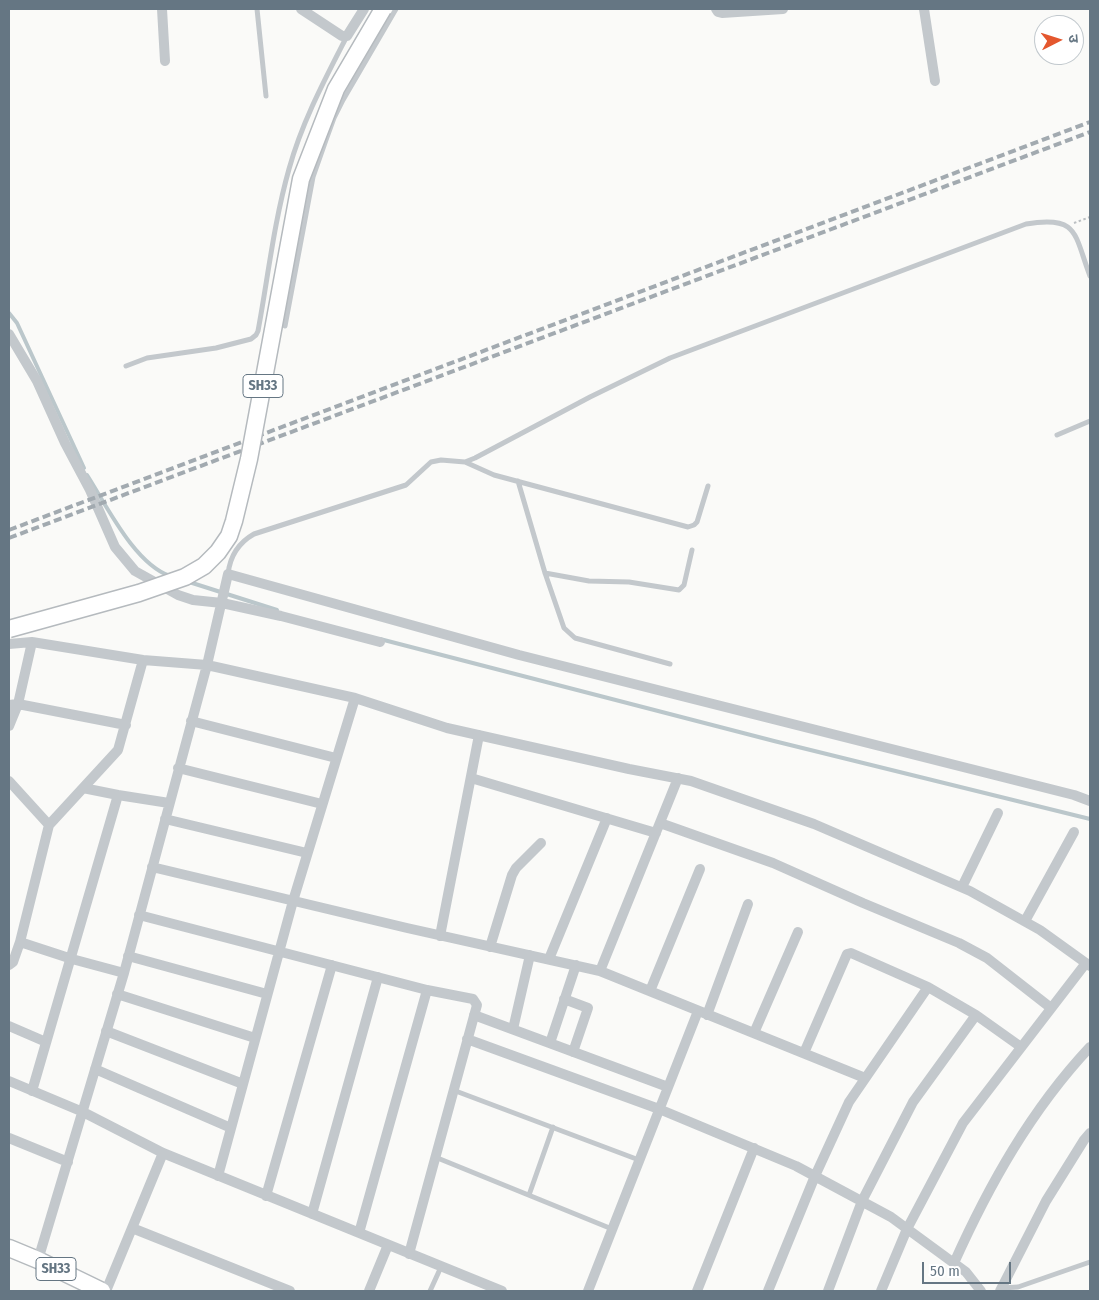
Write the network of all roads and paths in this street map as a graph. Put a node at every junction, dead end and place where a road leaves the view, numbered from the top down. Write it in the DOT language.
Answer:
graph roads {
  1 [pos="162,9"];
  2 [pos="257,9"];
  3 [pos="301,9"];
  4 [pos="364,9"];
  5 [pos="383,9"];
  6 [pos="396,9"];
  7 [pos="716,9"];
  8 [pos="783,9"];
  9 [pos="924,9"];
  10 [pos="347,36"];
  11 [pos="165,61"];
  12 [pos="935,81"];
  13 [pos="266,96"];
  14 [pos="1090,217"];
  15 [pos="1067,225"];
  16 [pos="1090,276"];
  17 [pos="284,326"];
  18 [pos="9,334"];
  19 [pos="126,366"];
  20 [pos="1090,421"];
  21 [pos="1057,435"];
  22 [pos="465,462"];
  23 [pos="518,481"];
  24 [pos="708,486"];
  25 [pos="692,550"];
  26 [pos="545,573"];
  27 [pos="228,574"];
  28 [pos="222,600"];
  29 [pos="9,629"];
  30 [pos="32,642"];
  31 [pos="380,642"];
  32 [pos="9,644"];
  33 [pos="143,660"];
  34 [pos="670,664"];
  35 [pos="207,665"];
  36 [pos="355,698"];
  37 [pos="14,705"];
  38 [pos="191,721"];
  39 [pos="126,725"];
  40 [pos="9,726"];
  41 [pos="479,735"];
  42 [pos="336,758"];
  43 [pos="178,768"];
  44 [pos="471,778"];
  45 [pos="678,778"];
  46 [pos="9,781"];
  47 [pos="82,788"];
  48 [pos="118,796"];
  49 [pos="1090,801"];
  50 [pos="169,803"];
  51 [pos="322,804"];
  52 [pos="998,813"];
  53 [pos="607,818"];
  54 [pos="165,819"];
  55 [pos="49,825"];
  56 [pos="658,828"];
  57 [pos="1074,832"];
  58 [pos="541,843"];
  59 [pos="307,853"];
  60 [pos="152,868"];
  61 [pos="700,869"];
  62 [pos="962,887"];
  63 [pos="293,901"];
  64 [pos="748,904"];
  65 [pos="139,915"];
  66 [pos="1025,921"];
  67 [pos="798,932"];
  68 [pos="440,936"];
  69 [pos="20,942"];
  70 [pos="490,946"];
  71 [pos="279,951"];
  72 [pos="530,955"];
  73 [pos="128,956"];
  74 [pos="72,959"];
  75 [pos="549,959"];
  76 [pos="1088,964"];
  77 [pos="9,965"];
  78 [pos="332,965"];
  79 [pos="576,965"];
  80 [pos="600,971"];
  81 [pos="124,973"];
  82 [pos="378,977"];
  83 [pos="928,987"];
  84 [pos="427,990"];
  85 [pos="650,991"];
  86 [pos="117,994"];
  87 [pos="267,994"];
  88 [pos="564,999"];
  89 [pos="1051,1008"];
  90 [pos="703,1013"];
  91 [pos="474,1014"];
  92 [pos="976,1015"];
  93 [pos="9,1026"];
  94 [pos="513,1029"];
  95 [pos="106,1031"];
  96 [pos="754,1033"];
  97 [pos="255,1038"];
  98 [pos="467,1039"];
  99 [pos="46,1042"];
  100 [pos="550,1043"];
  101 [pos="1021,1047"];
  102 [pos="1090,1047"];
  103 [pos="573,1052"];
  104 [pos="804,1053"];
  105 [pos="95,1069"];
  106 [pos="865,1078"];
  107 [pos="9,1081"];
  108 [pos="242,1084"];
  109 [pos="668,1087"];
  110 [pos="454,1090"];
  111 [pos="32,1091"];
  112 [pos="659,1109"];
  113 [pos="83,1112"];
  114 [pos="553,1127"];
  115 [pos="231,1128"];
  116 [pos="1090,1133"];
  117 [pos="9,1138"];
  118 [pos="754,1148"];
  119 [pos="163,1154"];
  120 [pos="435,1157"];
  121 [pos="640,1160"];
  122 [pos="68,1162"];
  123 [pos="218,1176"];
  124 [pos="815,1176"];
  125 [pos="529,1195"];
  126 [pos="266,1196"];
  127 [pos="862,1201"];
  128 [pos="312,1214"];
  129 [pos="132,1228"];
  130 [pos="907,1228"];
  131 [pos="612,1230"];
  132 [pos="359,1233"];
  133 [pos="388,1245"];
  134 [pos="9,1248"];
  135 [pos="409,1254"];
  136 [pos="38,1260"];
  137 [pos="1090,1262"];
  138 [pos="954,1263"];
  139 [pos="441,1267"];
  140 [pos="1001,1290"];
  141 [pos="102,1291"];
  142 [pos="106,1291"];
  143 [pos="290,1291"];
  144 [pos="369,1291"];
  145 [pos="430,1291"];
  146 [pos="502,1291"];
  147 [pos="588,1291"];
  148 [pos="697,1291"];
  149 [pos="768,1291"];
  150 [pos="828,1291"];
  151 [pos="881,1291"];
  152 [pos="981,1291"];
  1 -- 11 [label="street"];
  2 -- 13 [label="lane"];
  3 -- 10 [label="street"];
  4 -- 10 [label="street"];
  5 -- 29 [label="main road, SH33, bridge"];
  6 -- 17 [label="lane"];
  7 -- 8 [label="street"];
  9 -- 12 [label="street"];
  10 -- 19 [label="lane"];
  14 -- 15 [label="path"];
  15 -- 16 [label="lane"];
  15 -- 22 [label="lane"];
  18 -- 28 [label="street"];
  20 -- 21 [label="lane"];
  22 -- 23 [label="lane"];
  22 -- 27 [label="lane"];
  23 -- 24 [label="lane"];
  23 -- 26 [label="lane"];
  25 -- 26 [label="lane"];
  26 -- 34 [label="lane"];
  27 -- 28 [label="street"];
  27 -- 49 [label="street"];
  28 -- 31 [label="street"];
  28 -- 35 [label="street"];
  30 -- 32 [label="street"];
  30 -- 33 [label="street"];
  30 -- 37 [label="street"];
  33 -- 35 [label="street"];
  33 -- 39 [label="street"];
  35 -- 36 [label="street"];
  35 -- 38 [label="street"];
  36 -- 41 [label="street"];
  36 -- 42 [label="street"];
  37 -- 39 [label="street"];
  37 -- 40 [label="street"];
  38 -- 42 [label="street"];
  38 -- 43 [label="street"];
  39 -- 47 [label="street"];
  41 -- 44 [label="street"];
  41 -- 45 [label="street"];
  42 -- 51 [label="street"];
  43 -- 50 [label="street"];
  43 -- 51 [label="street"];
  44 -- 53 [label="street"];
  44 -- 68 [label="street"];
  45 -- 56 [label="street"];
  45 -- 62 [label="street"];
  46 -- 55 [label="street"];
  47 -- 48 [label="street"];
  47 -- 55 [label="street"];
  48 -- 50 [label="street"];
  48 -- 74 [label="street"];
  50 -- 54 [label="street"];
  51 -- 59 [label="street"];
  52 -- 62 [label="street"];
  53 -- 56 [label="street"];
  53 -- 75 [label="street"];
  54 -- 59 [label="street"];
  54 -- 60 [label="street"];
  55 -- 69 [label="street"];
  56 -- 80 [label="street"];
  56 -- 89 [label="street"];
  57 -- 66 [label="street"];
  58 -- 70 [label="street"];
  59 -- 63 [label="street"];
  60 -- 63 [label="street"];
  60 -- 65 [label="street"];
  61 -- 85 [label="street"];
  62 -- 66 [label="street"];
  63 -- 68 [label="street"];
  63 -- 71 [label="street"];
  64 -- 90 [label="street"];
  65 -- 71 [label="street"];
  65 -- 73 [label="street"];
  66 -- 76 [label="street"];
  67 -- 96 [label="street"];
  68 -- 70 [label="street"];
  69 -- 74 [label="street"];
  69 -- 77 [label="street"];
  70 -- 72 [label="street"];
  71 -- 78 [label="street"];
  71 -- 87 [label="street"];
  72 -- 75 [label="street"];
  72 -- 94 [label="street"];
  73 -- 81 [label="street"];
  73 -- 87 [label="street"];
  74 -- 81 [label="street"];
  74 -- 99 [label="street"];
  75 -- 79 [label="street"];
  76 -- 89 [label="street"];
  78 -- 82 [label="street"];
  78 -- 126 [label="street"];
  79 -- 80 [label="street"];
  79 -- 88 [label="street"];
  80 -- 85 [label="street"];
  81 -- 86 [label="street"];
  82 -- 84 [label="street"];
  82 -- 128 [label="street"];
  83 -- 92 [label="street"];
  83 -- 104 [label="street"];
  83 -- 106 [label="street"];
  84 -- 91 [label="street"];
  84 -- 132 [label="street"];
  85 -- 90 [label="street"];
  86 -- 95 [label="street"];
  86 -- 97 [label="street"];
  87 -- 97 [label="street"];
  88 -- 100 [label="street"];
  88 -- 103 [label="street"];
  89 -- 101 [label="street"];
  90 -- 96 [label="street"];
  90 -- 109 [label="street"];
  91 -- 94 [label="street"];
  91 -- 98 [label="street"];
  92 -- 101 [label="street"];
  92 -- 127 [label="street"];
  93 -- 99 [label="street"];
  94 -- 100 [label="street"];
  95 -- 105 [label="street"];
  95 -- 108 [label="street"];
  96 -- 104 [label="street"];
  97 -- 108 [label="street"];
  98 -- 110 [label="street"];
  98 -- 112 [label="street"];
  99 -- 111 [label="street"];
  100 -- 103 [label="street"];
  101 -- 130 [label="street"];
  102 -- 138 [label="street"];
  103 -- 109 [label="street"];
  104 -- 106 [label="street"];
  105 -- 113 [label="street"];
  105 -- 115 [label="street"];
  106 -- 124 [label="street"];
  107 -- 111 [label="street"];
  108 -- 115 [label="street"];
  109 -- 112 [label="street"];
  110 -- 114 [label="lane"];
  110 -- 120 [label="street"];
  111 -- 113 [label="street"];
  112 -- 118 [label="street"];
  112 -- 121 [label="street"];
  113 -- 119 [label="street"];
  113 -- 122 [label="street"];
  114 -- 121 [label="lane"];
  114 -- 125 [label="lane"];
  115 -- 123 [label="street"];
  116 -- 140 [label="street"];
  117 -- 122 [label="street"];
  118 -- 124 [label="street"];
  118 -- 148 [label="street"];
  119 -- 123 [label="street"];
  119 -- 129 [label="street"];
  120 -- 125 [label="lane"];
  120 -- 135 [label="street"];
  121 -- 131 [label="street"];
  122 -- 136 [label="street"];
  123 -- 126 [label="street"];
  124 -- 127 [label="street"];
  124 -- 149 [label="street"];
  125 -- 131 [label="lane"];
  126 -- 128 [label="street"];
  127 -- 130 [label="street"];
  127 -- 150 [label="street"];
  128 -- 132 [label="street"];
  129 -- 142 [label="street"];
  129 -- 143 [label="street"];
  130 -- 138 [label="street"];
  130 -- 151 [label="street"];
  131 -- 147 [label="street"];
  132 -- 133 [label="street"];
  133 -- 135 [label="street"];
  133 -- 144 [label="street"];
  134 -- 136 [label="main road, SH33"];
  135 -- 139 [label="street"];
  136 -- 141 [label="main road, SH33"];
  137 -- 140 [label="lane"];
  138 -- 152 [label="street"];
  139 -- 145 [label="lane"];
  139 -- 146 [label="street"];
}
